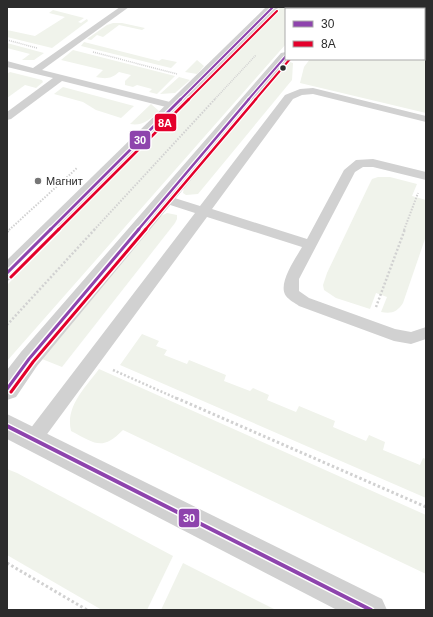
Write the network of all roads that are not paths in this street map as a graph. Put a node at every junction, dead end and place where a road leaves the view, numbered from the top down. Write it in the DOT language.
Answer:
graph roads {
  1 [pos="125,7"];
  2 [pos="273,7"];
  3 [pos="285,57"];
  4 [pos="7,64"];
  5 [pos="34,71"];
  6 [pos="60,78"];
  7 [pos="174,106"];
  8 [pos="7,117"];
  9 [pos="426,119"];
  10 [pos="425,176"];
  11 [pos="165,199"];
  12 [pos="204,212"];
  13 [pos="310,245"];
  14 [pos="7,273"];
  15 [pos="426,333"];
  16 [pos="7,389"];
  17 [pos="7,426"];
  18 [pos="33,439"];
  19 [pos="370,610"];
  1 -- 5 [label="lane"];
  2 -- 7 [label="street"];
  3 -- 11 [label="street"];
  4 -- 5 [label="lane"];
  5 -- 6 [label="lane"];
  6 -- 7 [label="lane"];
  6 -- 8 [label="lane"];
  7 -- 14 [label="street"];
  9 -- 12 [label="lane"];
  10 -- 13 [label="lane"];
  11 -- 12 [label="lane"];
  11 -- 16 [label="street"];
  12 -- 13 [label="lane"];
  12 -- 18 [label="lane"];
  13 -- 15 [label="lane"];
  17 -- 18 [label="street"];
  18 -- 19 [label="street"];
}
